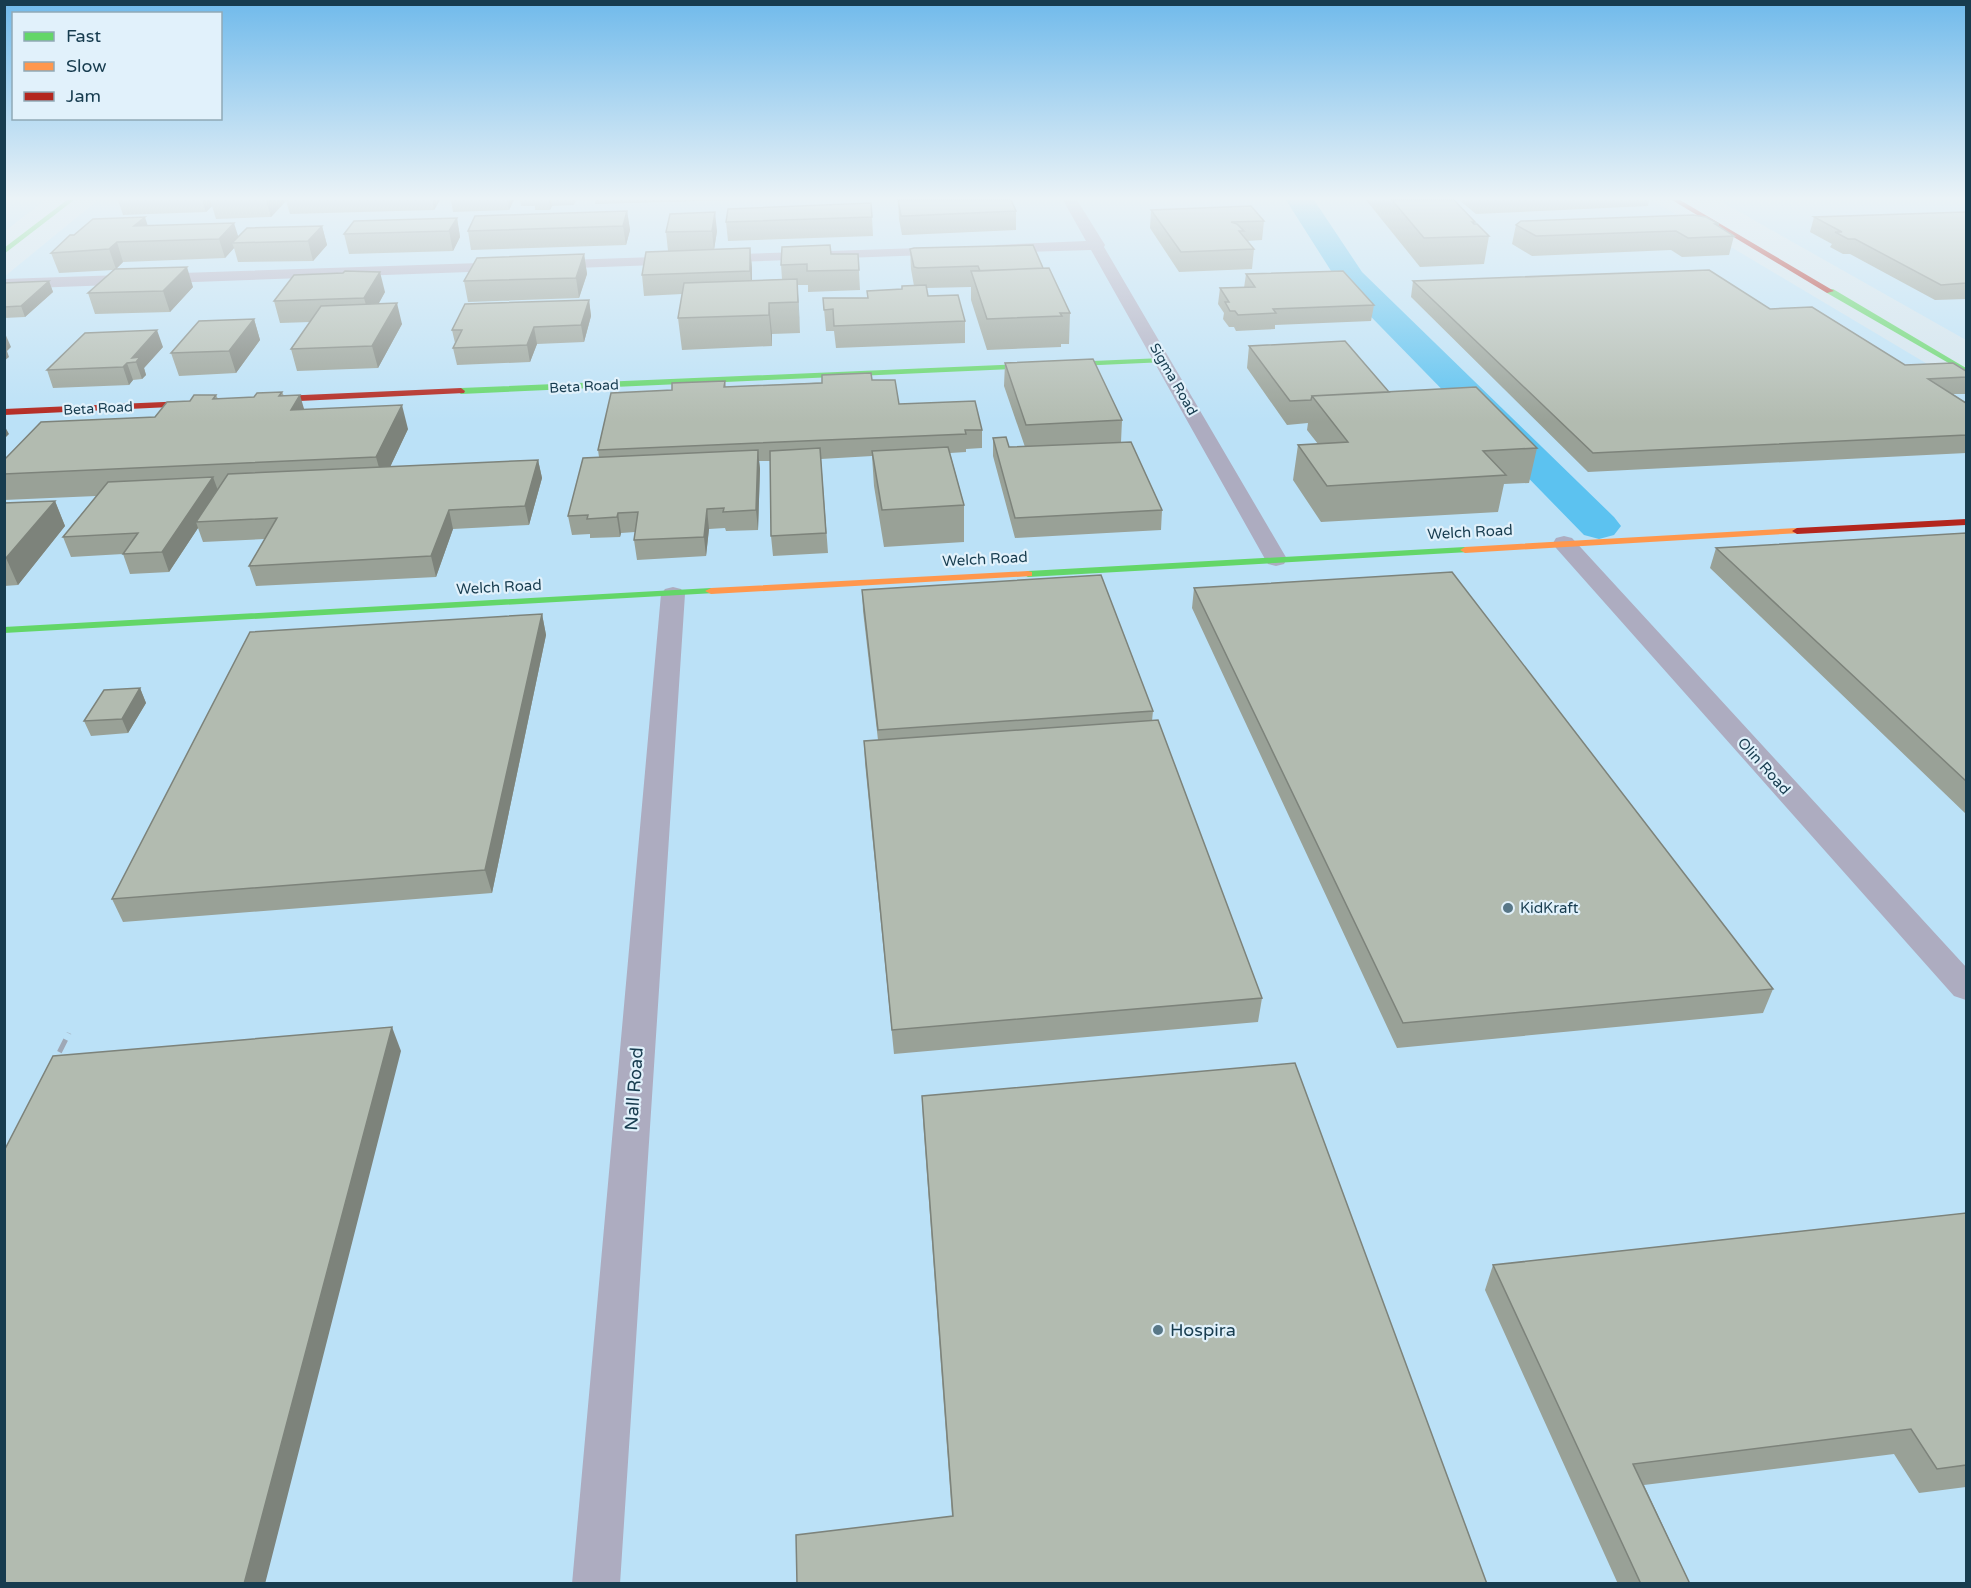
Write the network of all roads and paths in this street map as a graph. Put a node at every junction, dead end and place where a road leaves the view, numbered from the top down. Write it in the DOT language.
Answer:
graph roads {
  1 [pos="287,274"];
  2 [pos="1114,274"];
  3 [pos="1800,274"];
  4 [pos="1830,278"];
  5 [pos="1808,279"];
  6 [pos="4,284"];
  7 [pos="1163,360"];
  8 [pos="1966,370"];
  9 [pos="4,412"];
  10 [pos="1966,522"];
  11 [pos="1564,543"];
  12 [pos="1276,559"];
  13 [pos="673,594"];
  14 [pos="4,630"];
  15 [pos="1966,988"];
  16 [pos="596,1584"];
  1 -- 6 [label="street"];
  2 -- 7 [label="street, Sigma Road"];
  3 -- 5 [label="street"];
  4 -- 5 [label="street"];
  5 -- 8 [label="street"];
  7 -- 9 [label="street, Beta Road"];
  7 -- 12 [label="street, Sigma Road"];
  10 -- 11 [label="street, Welch Road"];
  11 -- 12 [label="street, Welch Road"];
  11 -- 15 [label="street, Olin Road"];
  12 -- 13 [label="street, Welch Road"];
  13 -- 14 [label="street, Welch Road"];
  13 -- 16 [label="street, Nall Road"];
}
